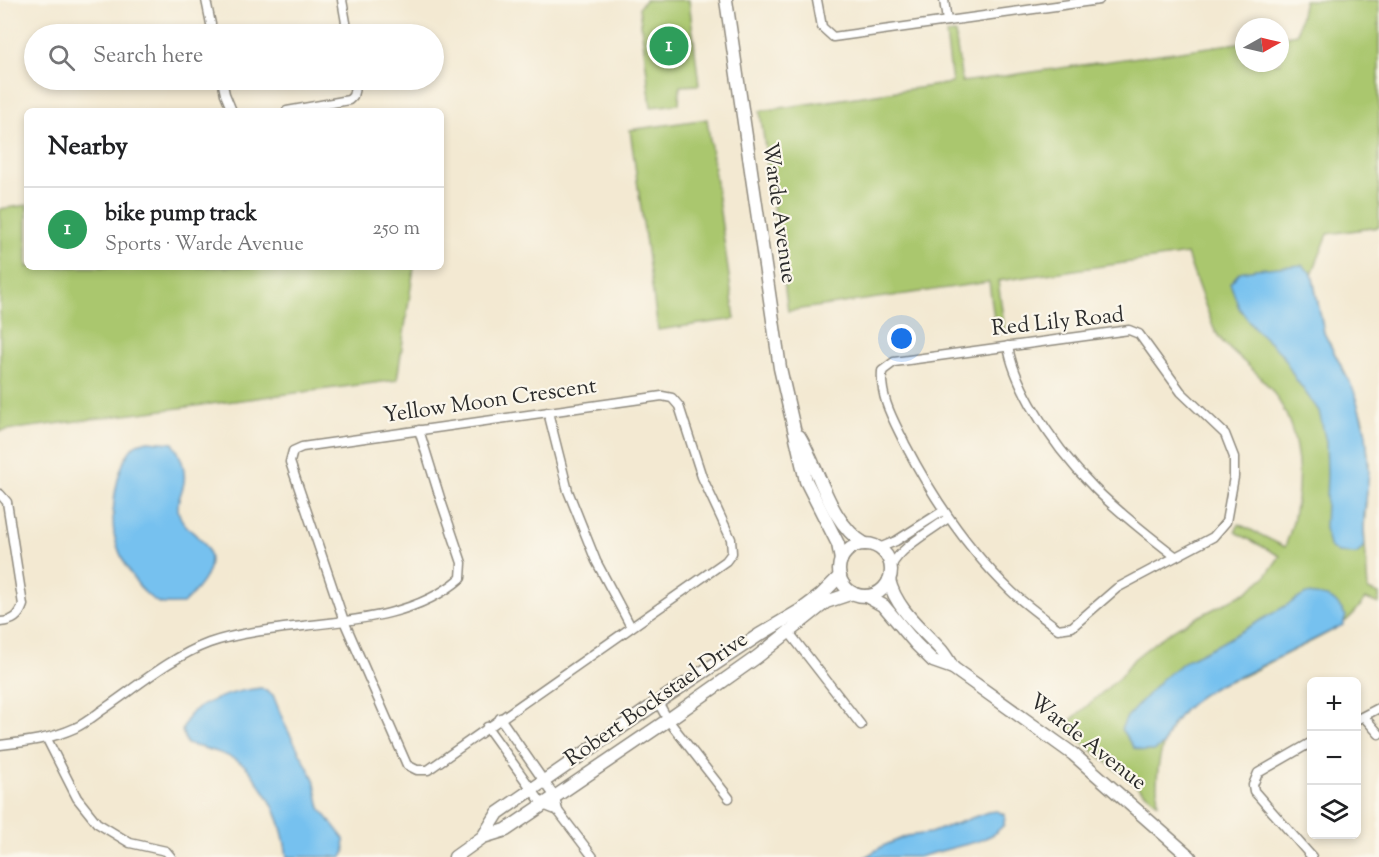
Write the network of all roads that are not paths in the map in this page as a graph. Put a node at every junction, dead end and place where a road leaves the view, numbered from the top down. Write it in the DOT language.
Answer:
graph roads {
  1 [pos="206,0"];
  2 [pos="342,0"];
  3 [pos="726,0"];
  4 [pos="817,0"];
  5 [pos="944,0"];
  6 [pos="1099,0"];
  7 [pos="1072,2"];
  8 [pos="947,21"];
  9 [pos="211,24"];
  10 [pos="346,24"];
  11 [pos="224,90"];
  12 [pos="355,90"];
  13 [pos="230,108"];
  14 [pos="304,108"];
  15 [pos="1008,346"];
  16 [pos="548,412"];
  17 [pos="419,430"];
  18 [pos="795,430"];
  19 [pos="0,494"];
  20 [pos="946,515"];
  21 [pos="865,544"];
  22 [pos="879,548"];
  23 [pos="1175,556"];
  24 [pos="841,560"];
  25 [pos="891,567"];
  26 [pos="840,576"];
  27 [pos="889,580"];
  28 [pos="853,593"];
  29 [pos="866,596"];
  30 [pos="344,621"];
  31 [pos="0,622"];
  32 [pos="631,627"];
  33 [pos="788,631"];
  34 [pos="953,668"];
  35 [pos="657,702"];
  36 [pos="1379,708"];
  37 [pos="1361,717"];
  38 [pos="500,718"];
  39 [pos="1361,719"];
  40 [pos="668,720"];
  41 [pos="861,725"];
  42 [pos="487,727"];
  43 [pos="1379,734"];
  44 [pos="47,738"];
  45 [pos="1307,743"];
  46 [pos="0,746"];
  47 [pos="544,781"];
  48 [pos="532,790"];
  49 [pos="555,797"];
  50 [pos="729,798"];
  51 [pos="543,805"];
  52 [pos="558,811"];
  53 [pos="483,837"];
  54 [pos="171,857"];
  55 [pos="456,857"];
  56 [pos="593,857"];
  57 [pos="1190,857"];
  58 [pos="1312,857"];
  1 -- 9 [label="street"];
  2 -- 10 [label="street"];
  3 -- 18 [label="street, Warde Avenue"];
  4 -- 8 [label="street"];
  5 -- 8 [label="street"];
  6 -- 7 [label="street"];
  7 -- 8 [label="street"];
  11 -- 13 [label="street"];
  12 -- 14 [label="street"];
  15 -- 20 [label="street, Red Lily Road"];
  15 -- 23 [label="street"];
  15 -- 23 [label="street, Red Lily Road"];
  16 -- 17 [label="street, Yellow Moon Crescent"];
  16 -- 32 [label="street"];
  16 -- 32 [label="street, Yellow Moon Crescent"];
  17 -- 30 [label="street"];
  17 -- 30 [label="street, Yellow Moon Crescent"];
  18 -- 21 [label="street, Warde Avenue"];
  18 -- 24 [label="street, Warde Avenue"];
  19 -- 31 [label="street"];
  20 -- 22 [label="street"];
  20 -- 23 [label="street, Red Lily Road"];
  20 -- 25 [label="street"];
  21 -- 22 [label="street"];
  21 -- 24 [label="street"];
  22 -- 25 [label="street"];
  24 -- 26 [label="street"];
  25 -- 27 [label="street"];
  26 -- 28 [label="street"];
  26 -- 35 [label="street, Robert Bockstael Drive"];
  27 -- 29 [label="street"];
  27 -- 34 [label="street, Warde Avenue"];
  28 -- 29 [label="street"];
  28 -- 33 [label="street, Robert Bockstael Drive"];
  29 -- 34 [label="street, Warde Avenue"];
  30 -- 42 [label="street, Yellow Moon Crescent"];
  30 -- 44 [label="street"];
  32 -- 38 [label="street, Yellow Moon Crescent"];
  33 -- 40 [label="street, Robert Bockstael Drive"];
  33 -- 41 [label="street"];
  34 -- 57 [label="street, Warde Avenue"];
  35 -- 40 [label="street"];
  35 -- 47 [label="street, Robert Bockstael Drive"];
  36 -- 37 [label="street"];
  38 -- 42 [label="street, Yellow Moon Crescent"];
  38 -- 47 [label="street"];
  39 -- 43 [label="street"];
  40 -- 49 [label="street, Robert Bockstael Drive"];
  40 -- 50 [label="street"];
  42 -- 48 [label="street"];
  44 -- 46 [label="street"];
  44 -- 54 [label="street"];
  45 -- 58 [label="street"];
  47 -- 48 [label="street, Robert Bockstael Drive"];
  47 -- 49 [label="street"];
  48 -- 51 [label="street"];
  48 -- 53 [label="street, Robert Bockstael Drive"];
  49 -- 51 [label="street, Robert Bockstael Drive"];
  49 -- 52 [label="street"];
  51 -- 52 [label="street"];
  51 -- 53 [label="street, Robert Bockstael Drive"];
  52 -- 56 [label="street"];
  53 -- 55 [label="street, Robert Bockstael Drive"];
}
